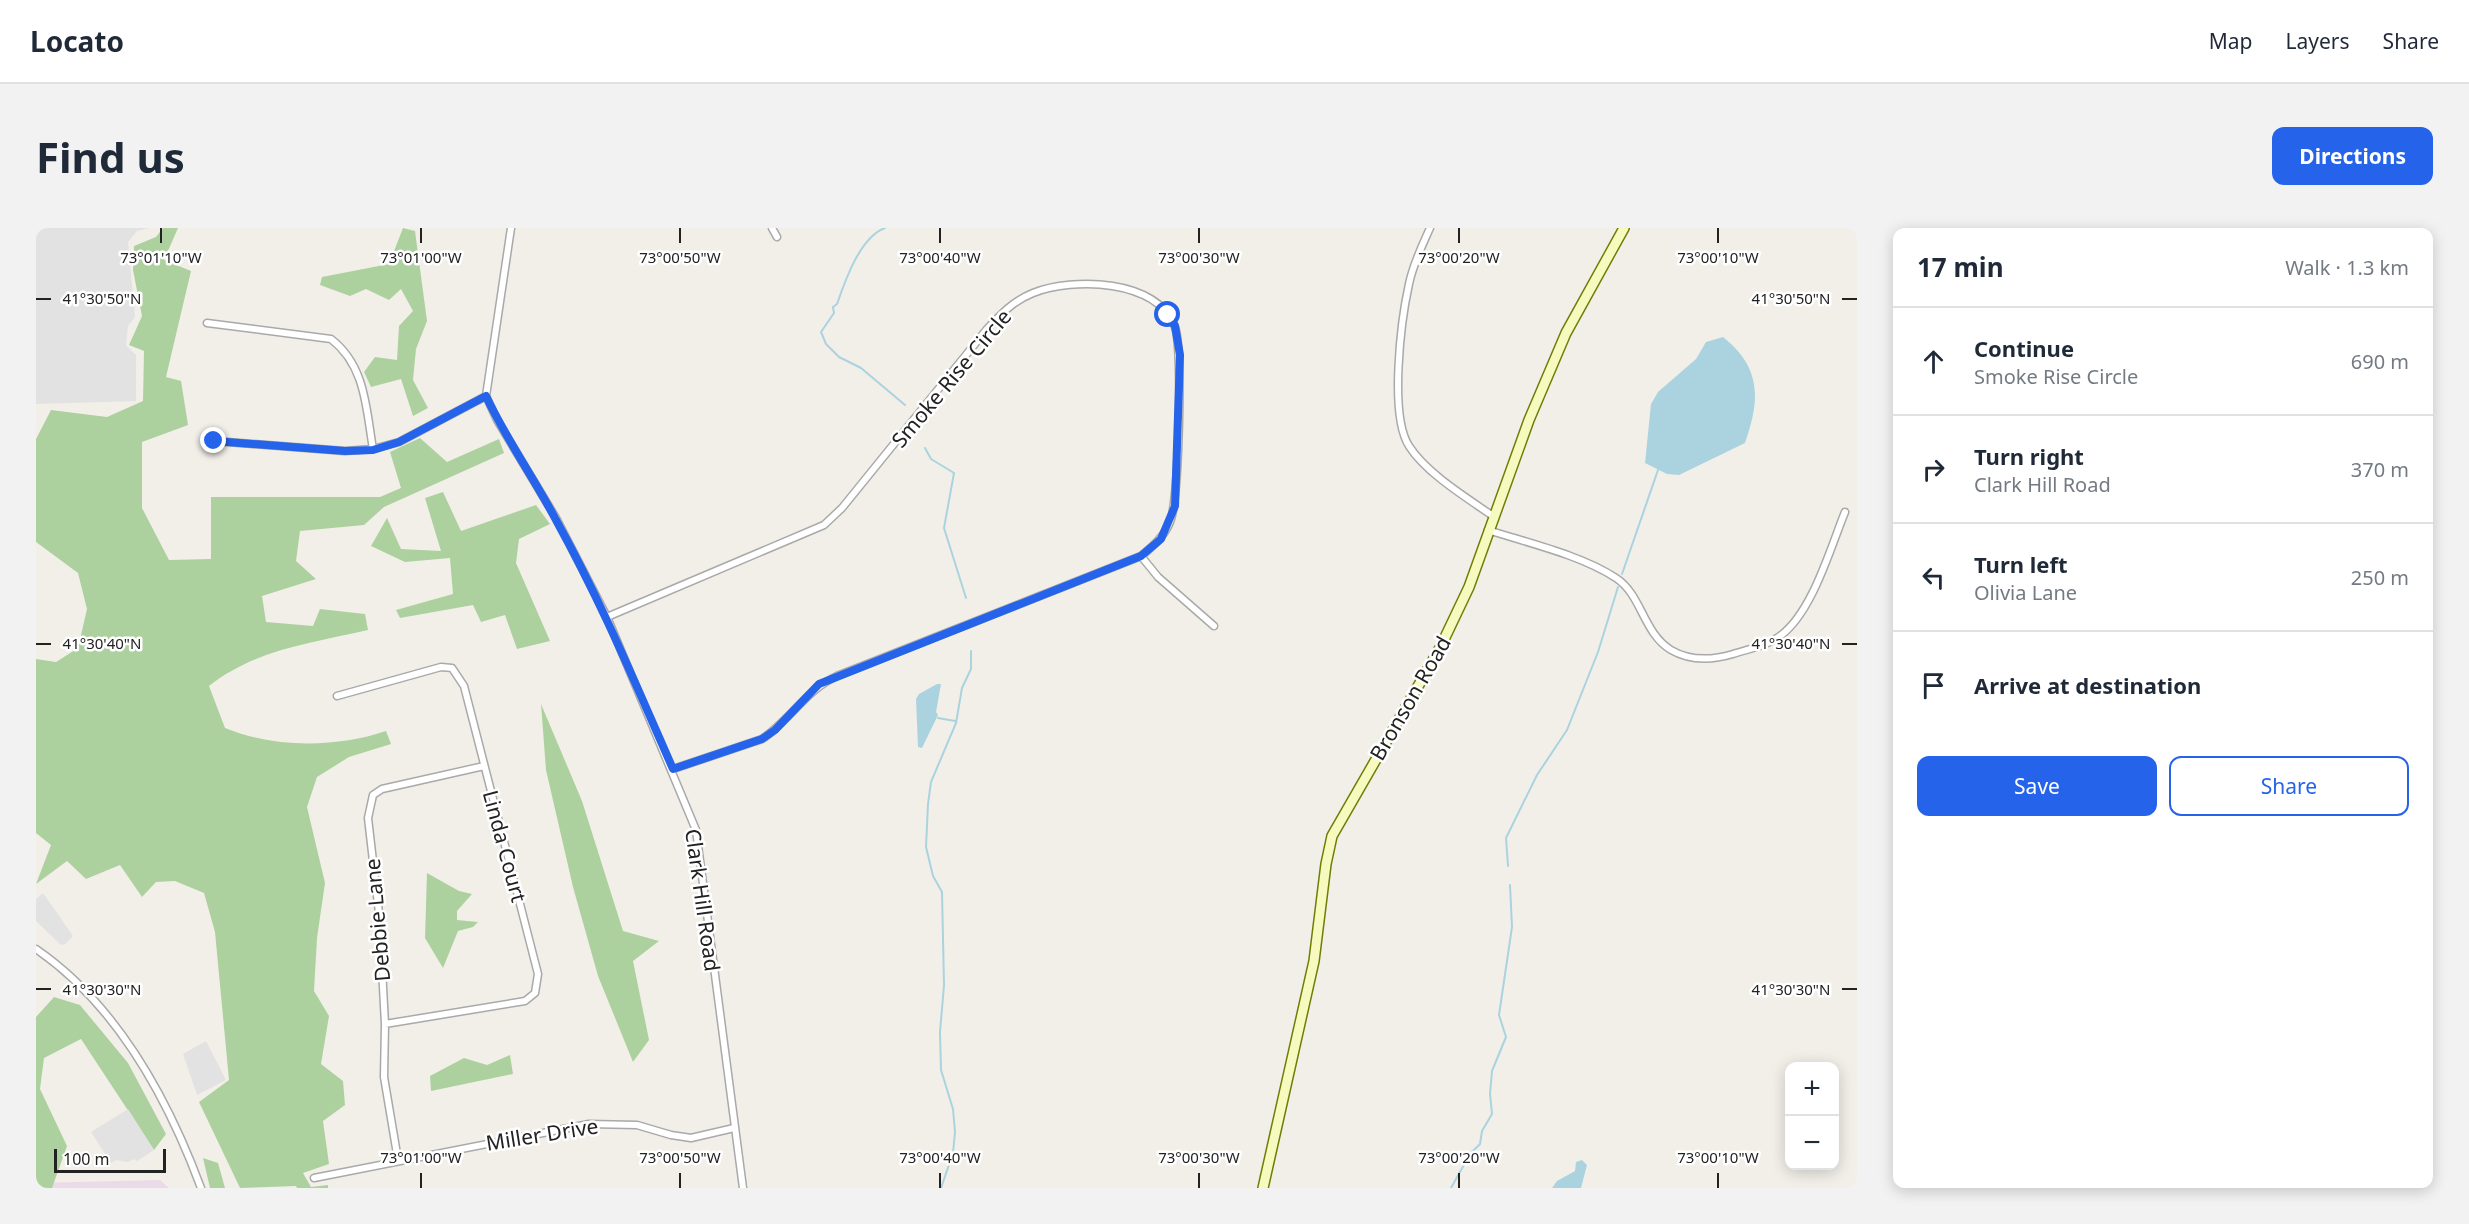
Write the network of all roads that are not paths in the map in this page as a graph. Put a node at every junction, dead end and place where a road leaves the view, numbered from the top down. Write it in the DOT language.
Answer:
graph roads {
  1 [pos="511,228"];
  2 [pos="772,228"];
  3 [pos="1430,228"];
  4 [pos="1624,228"];
  5 [pos="777,237"];
  6 [pos="207,323"];
  7 [pos="486,396"];
  8 [pos="214,441"];
  9 [pos="373,450"];
  10 [pos="1845,512"];
  11 [pos="1493,516"];
  12 [pos="1488,530"];
  13 [pos="1141,556"];
  14 [pos="608,617"];
  15 [pos="1214,626"];
  16 [pos="337,696"];
  17 [pos="484,766"];
  18 [pos="673,769"];
  19 [pos="36,949"];
  20 [pos="385,1024"];
  21 [pos="734,1128"];
  22 [pos="398,1160"];
  23 [pos="314,1178"];
  24 [pos="201,1188"];
  25 [pos="743,1188"];
  26 [pos="1263,1188"];
  1 -- 7 [label="street"];
  2 -- 5 [label="street"];
  3 -- 11 [label="street"];
  4 -- 11 [label="street, Bronson Road"];
  6 -- 9 [label="street"];
  7 -- 9 [label="street"];
  7 -- 14 [label="street, Clark Hill Road"];
  8 -- 9 [label="street"];
  10 -- 12 [label="street"];
  11 -- 12 [label="street, Bronson Road"];
  12 -- 26 [label="street, Bronson Road"];
  13 -- 14 [label="street, Smoke Rise Circle"];
  13 -- 15 [label="street"];
  13 -- 18 [label="street, Smoke Rise Circle"];
  14 -- 18 [label="street, Clark Hill Road"];
  16 -- 17 [label="street, Linda Court"];
  17 -- 20 [label="street, Debbie Lane"];
  17 -- 20 [label="street, Linda Court"];
  18 -- 21 [label="street, Clark Hill Road"];
  19 -- 24 [label="street"];
  20 -- 22 [label="street, Debbie Lane"];
  21 -- 22 [label="street, Miller Drive"];
  21 -- 25 [label="street, Clark Hill Road"];
  22 -- 23 [label="street, Miller Drive"];
}
